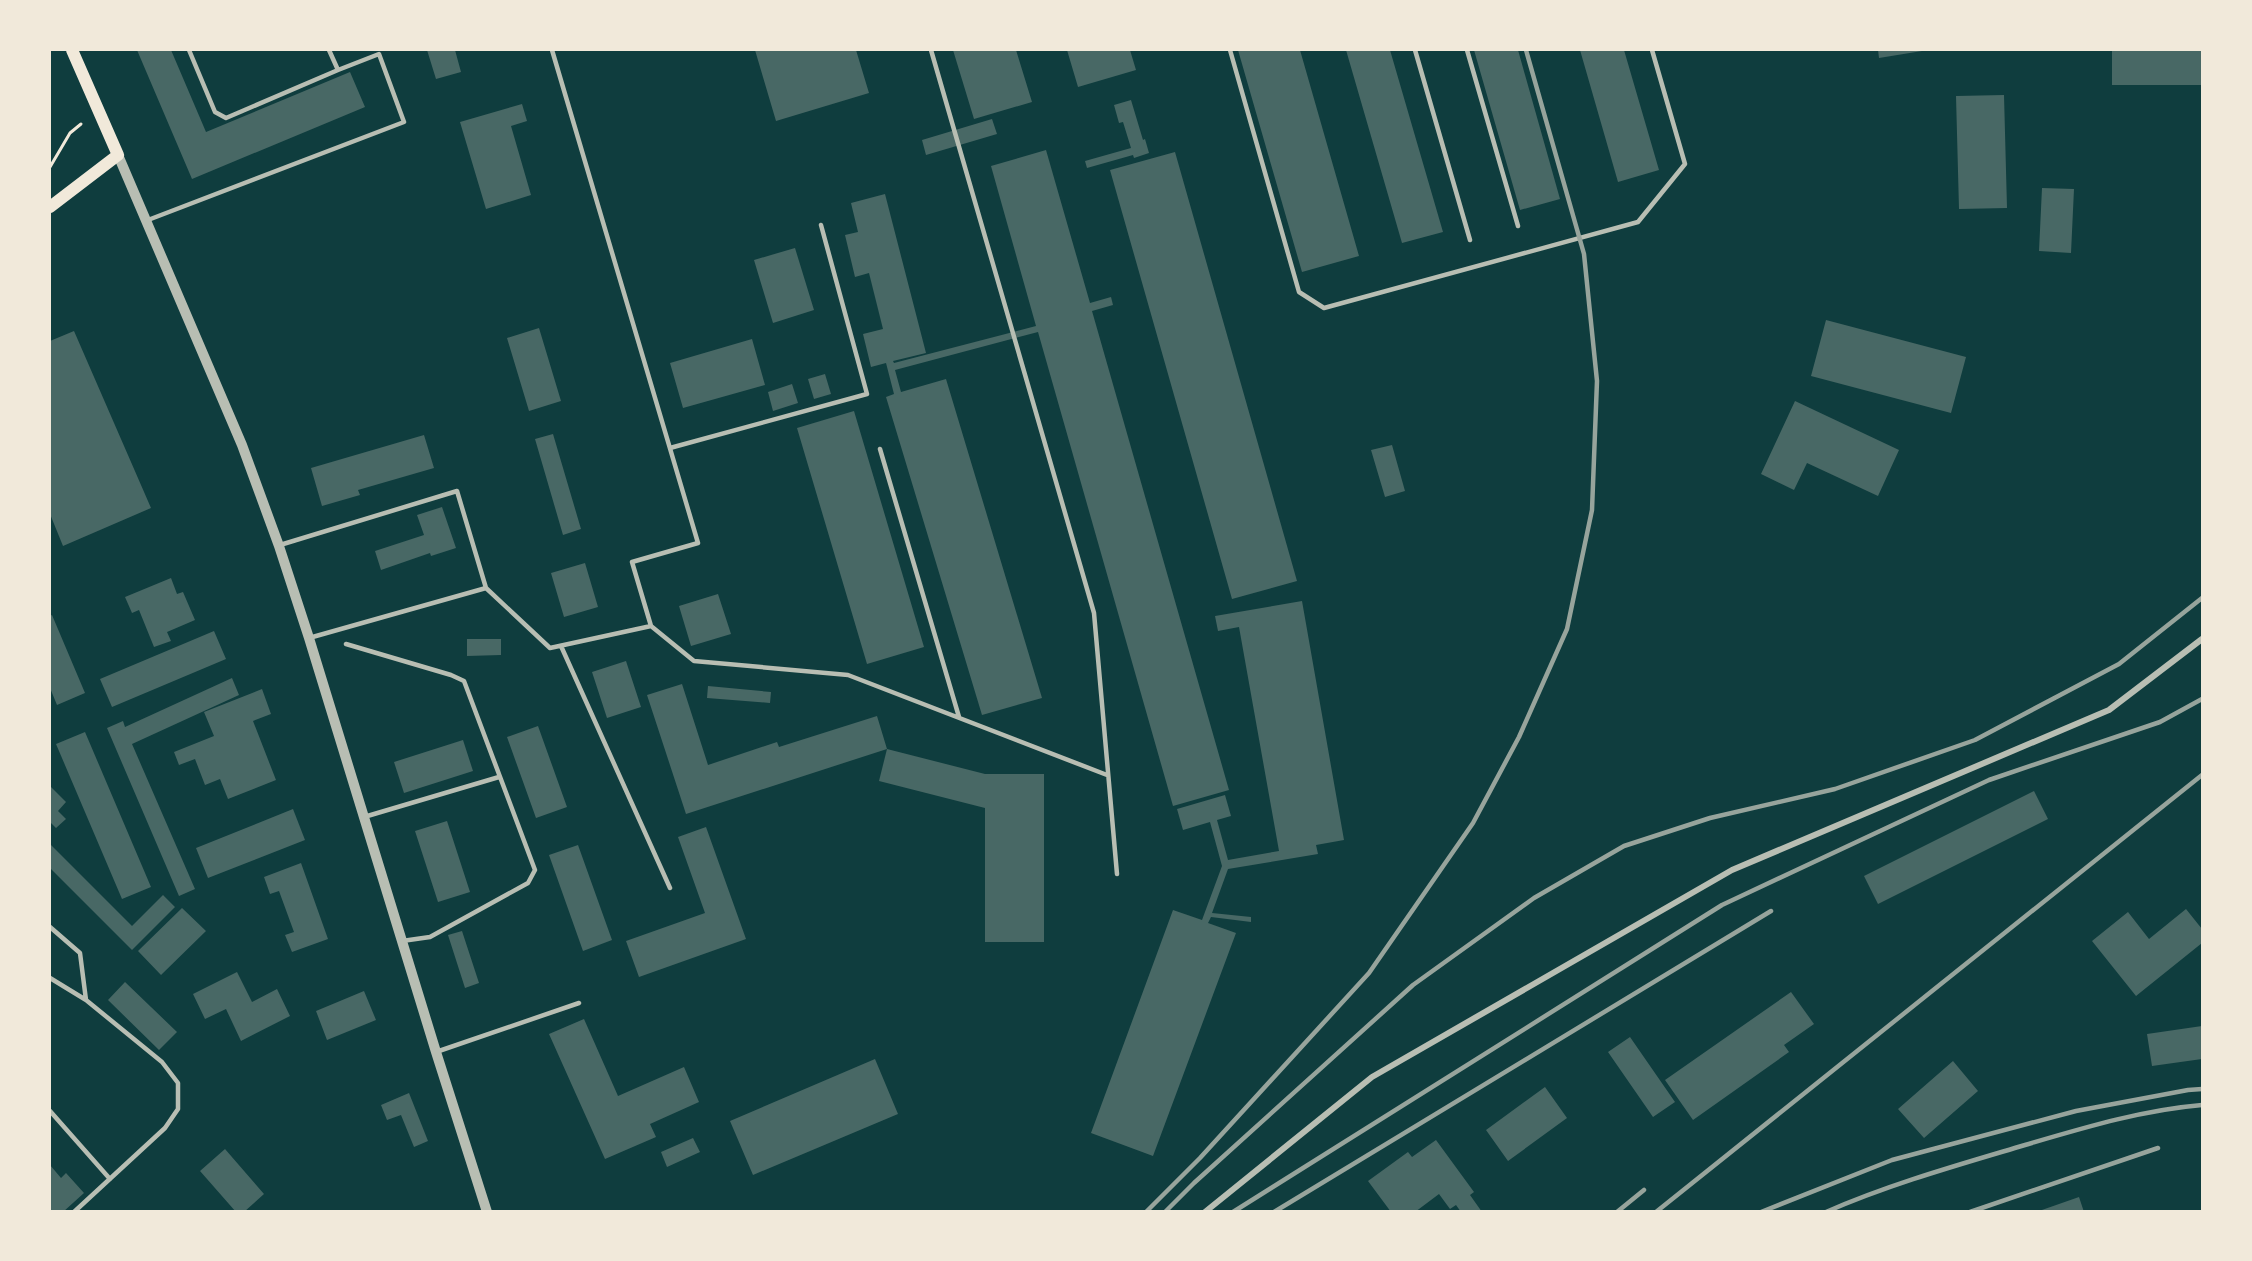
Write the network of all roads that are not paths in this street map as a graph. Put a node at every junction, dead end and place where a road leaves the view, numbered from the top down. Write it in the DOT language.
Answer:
graph roads {
  1 [pos="72,50"];
  2 [pos="189,50"];
  3 [pos="329,50"];
  4 [pos="552,50"];
  5 [pos="931,50"];
  6 [pos="1230,50"];
  7 [pos="1415,50"];
  8 [pos="1467,50"];
  9 [pos="1652,50"];
  10 [pos="338,70"];
  11 [pos="118,155"];
  12 [pos="50,207"];
  13 [pos="145,221"];
  14 [pos="821,225"];
  15 [pos="1518,226"];
  16 [pos="1470,240"];
  17 [pos="670,448"];
  18 [pos="880,449"];
  19 [pos="279,546"];
  20 [pos="486,588"];
  21 [pos="651,626"];
  22 [pos="309,638"];
  23 [pos="2202,639"];
  24 [pos="346,644"];
  25 [pos="561,646"];
  26 [pos="958,717"];
  27 [pos="1107,775"];
  28 [pos="499,777"];
  29 [pos="364,818"];
  30 [pos="1117,874"];
  31 [pos="670,888"];
  32 [pos="50,927"];
  33 [pos="402,941"];
  34 [pos="50,978"];
  35 [pos="86,1000"];
  36 [pos="579,1003"];
  37 [pos="436,1052"];
  38 [pos="50,1111"];
  39 [pos="110,1179"];
  40 [pos="74,1212"];
  41 [pos="487,1212"];
  42 [pos="1205,1212"];
  1 -- 11 [label="main road"];
  2 -- 10 [label="lane"];
  3 -- 10 [label="lane"];
  4 -- 17 [label="lane"];
  5 -- 27 [label="lane"];
  6 -- 9 [label="lane"];
  7 -- 16 [label="lane"];
  8 -- 15 [label="lane"];
  10 -- 13 [label="lane"];
  11 -- 12 [label="main road"];
  11 -- 13 [label="street"];
  13 -- 19 [label="street"];
  14 -- 17 [label="lane"];
  17 -- 21 [label="lane"];
  18 -- 26 [label="lane"];
  19 -- 20 [label="lane"];
  19 -- 22 [label="street"];
  20 -- 22 [label="lane"];
  20 -- 25 [label="lane"];
  21 -- 25 [label="lane"];
  21 -- 26 [label="lane"];
  22 -- 29 [label="street"];
  23 -- 42 [label="street"];
  24 -- 28 [label="lane"];
  25 -- 31 [label="lane"];
  26 -- 27 [label="lane"];
  27 -- 30 [label="lane"];
  28 -- 29 [label="lane"];
  28 -- 33 [label="lane"];
  29 -- 33 [label="street"];
  32 -- 35 [label="lane"];
  33 -- 37 [label="street"];
  34 -- 35 [label="lane"];
  35 -- 39 [label="lane"];
  36 -- 37 [label="lane"];
  37 -- 41 [label="street"];
  38 -- 39 [label="lane"];
  39 -- 40 [label="lane"];
}
